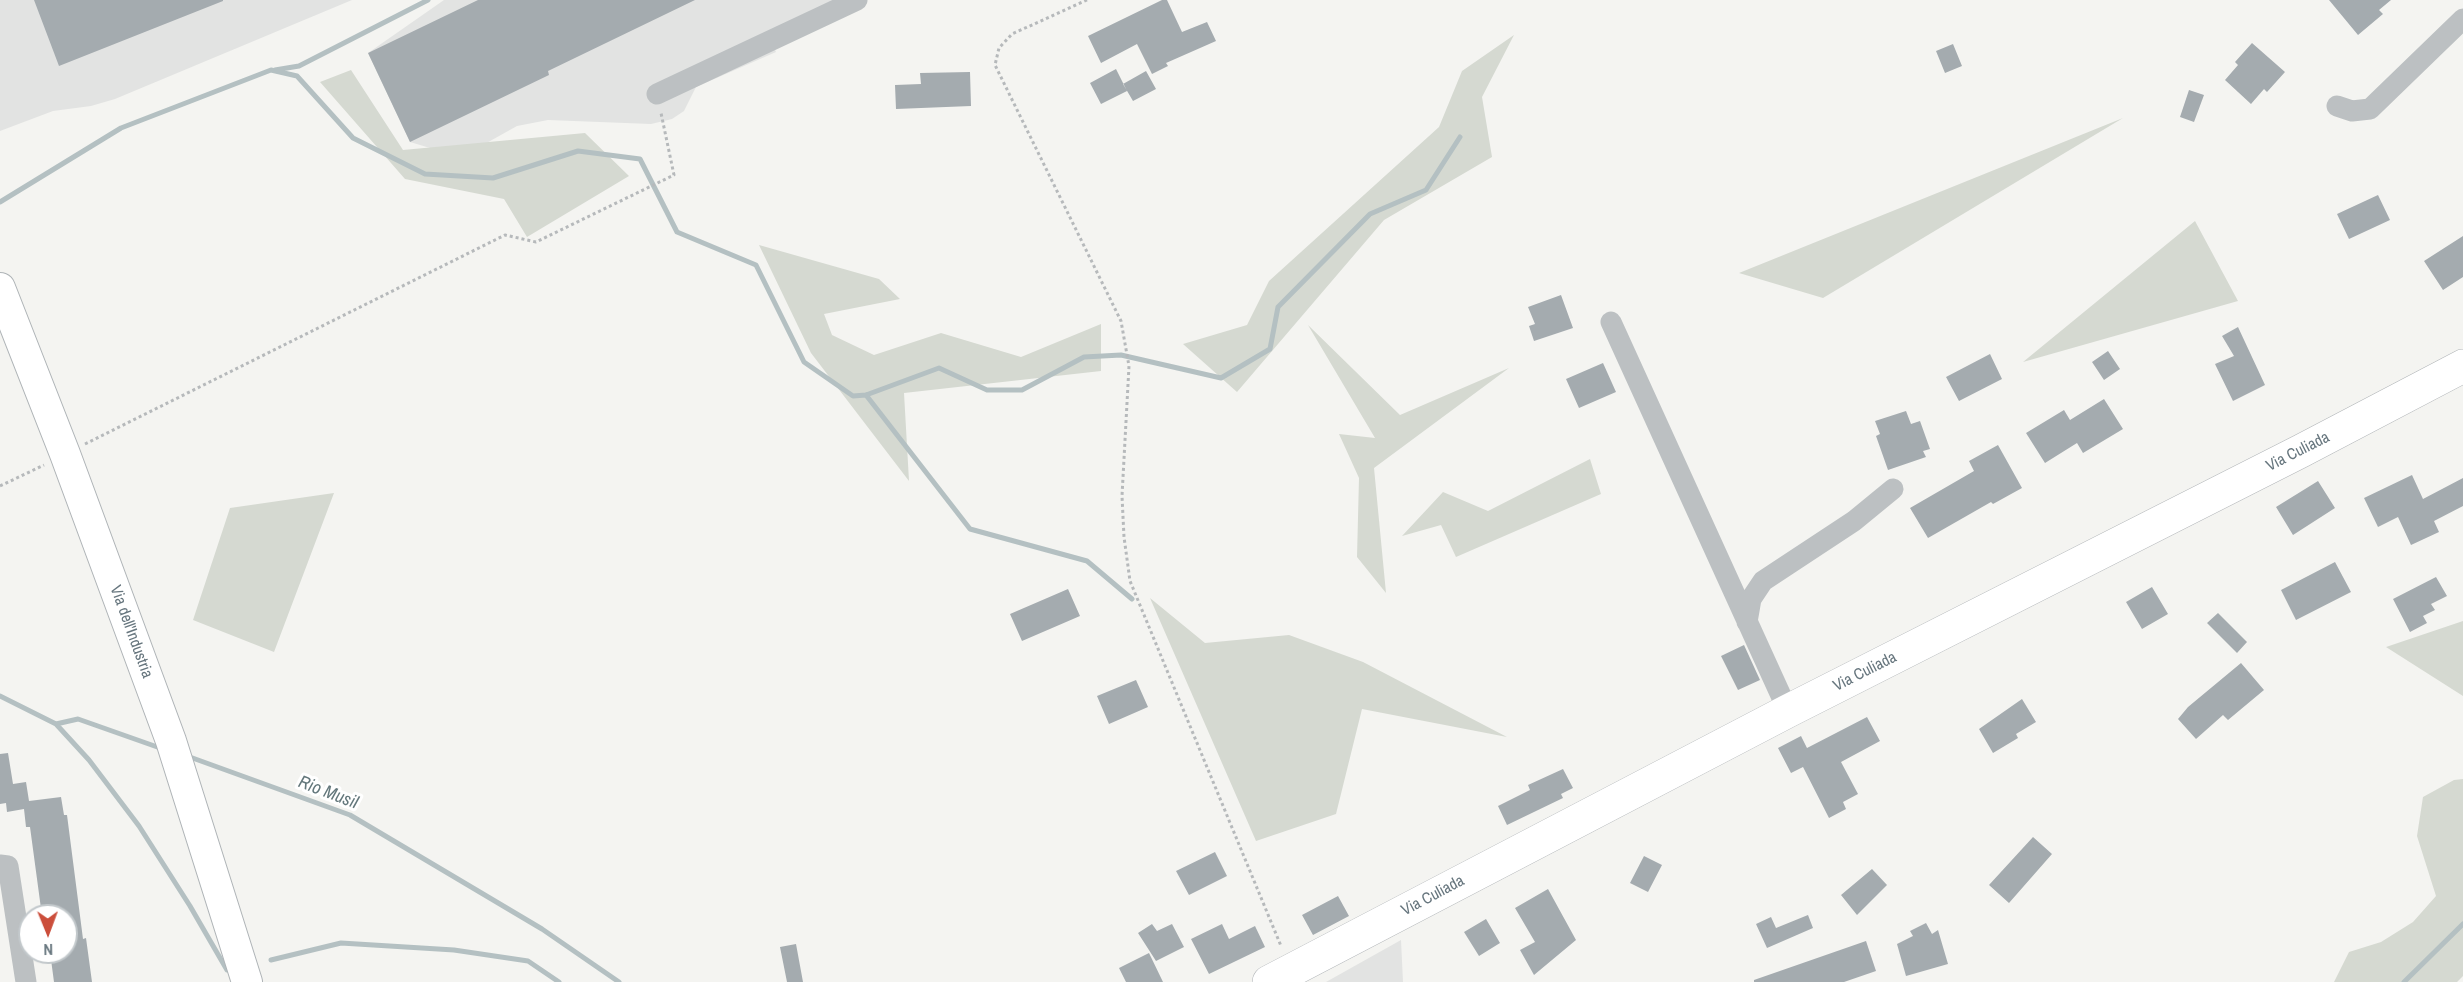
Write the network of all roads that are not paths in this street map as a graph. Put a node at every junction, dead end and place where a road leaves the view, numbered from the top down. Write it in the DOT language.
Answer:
graph roads {
  1 [pos="856,0"];
  2 [pos="2463,19"];
  3 [pos="657,94"];
  4 [pos="2337,106"];
  5 [pos="0,288"];
  6 [pos="1611,322"];
  7 [pos="2463,366"];
  8 [pos="1893,489"];
  9 [pos="1747,622"];
  10 [pos="1788,711"];
  11 [pos="0,865"];
  12 [pos="1280,976"];
  13 [pos="26,982"];
  14 [pos="248,982"];
  1 -- 3 [label="street"];
  2 -- 4 [label="street"];
  5 -- 14 [label="street, Via dell'Industria"];
  6 -- 9 [label="street"];
  7 -- 10 [label="main road, Via Culiada"];
  8 -- 9 [label="street"];
  9 -- 10 [label="street"];
  10 -- 12 [label="main road, Via Culiada"];
  11 -- 13 [label="street"];
}
